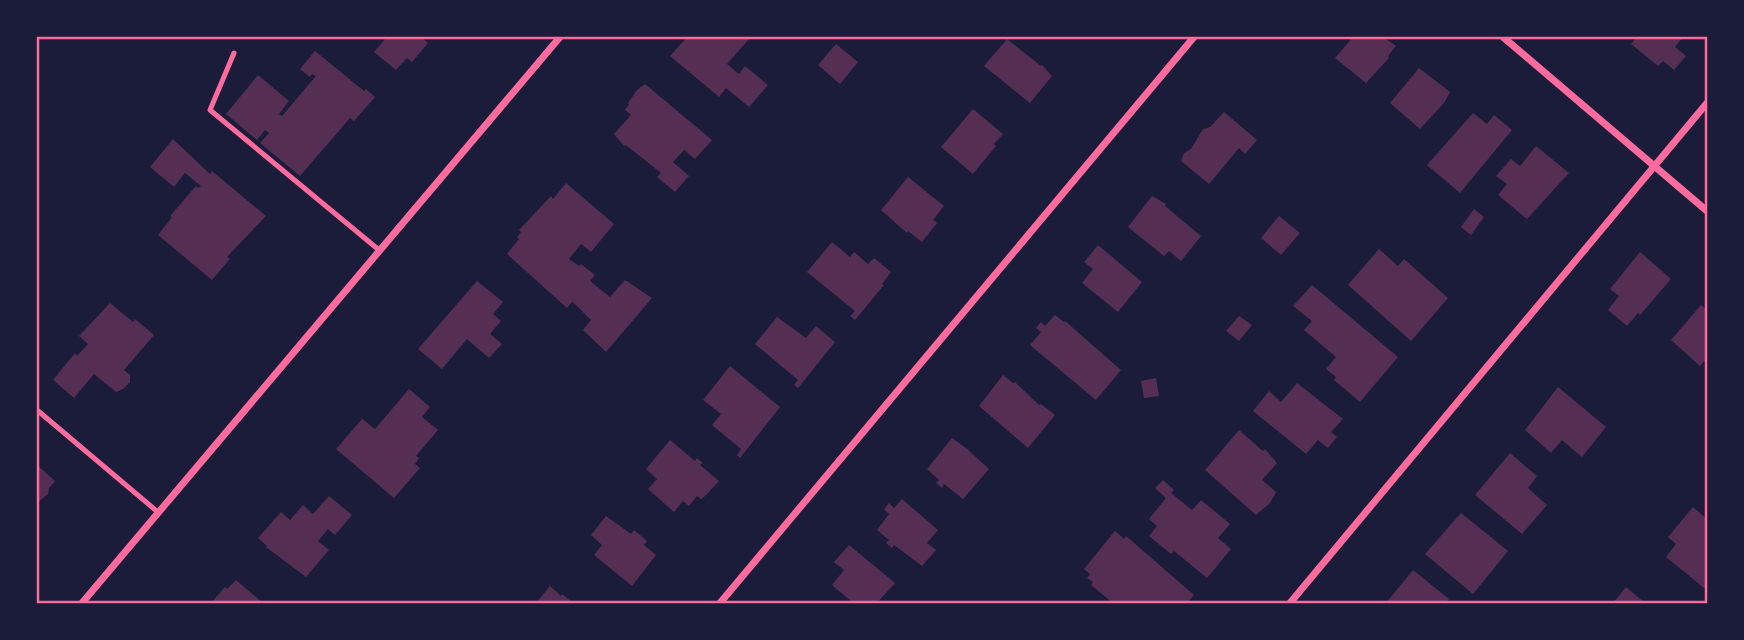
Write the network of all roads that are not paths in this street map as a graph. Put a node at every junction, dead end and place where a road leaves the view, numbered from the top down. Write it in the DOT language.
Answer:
graph roads {
  1 [pos="560,37"];
  2 [pos="1194,37"];
  3 [pos="1503,37"];
  4 [pos="234,53"];
  5 [pos="1707,103"];
  6 [pos="1654,167"];
  7 [pos="1707,211"];
  8 [pos="379,250"];
  9 [pos="37,410"];
  10 [pos="159,513"];
  11 [pos="82,603"];
  12 [pos="720,603"];
  13 [pos="1290,603"];
  1 -- 8 [label="street"];
  2 -- 12 [label="street"];
  3 -- 6 [label="street"];
  4 -- 8 [label="lane"];
  5 -- 6 [label="street"];
  6 -- 7 [label="street"];
  6 -- 13 [label="street"];
  8 -- 10 [label="street"];
  9 -- 10 [label="lane"];
  10 -- 11 [label="street"];
}
